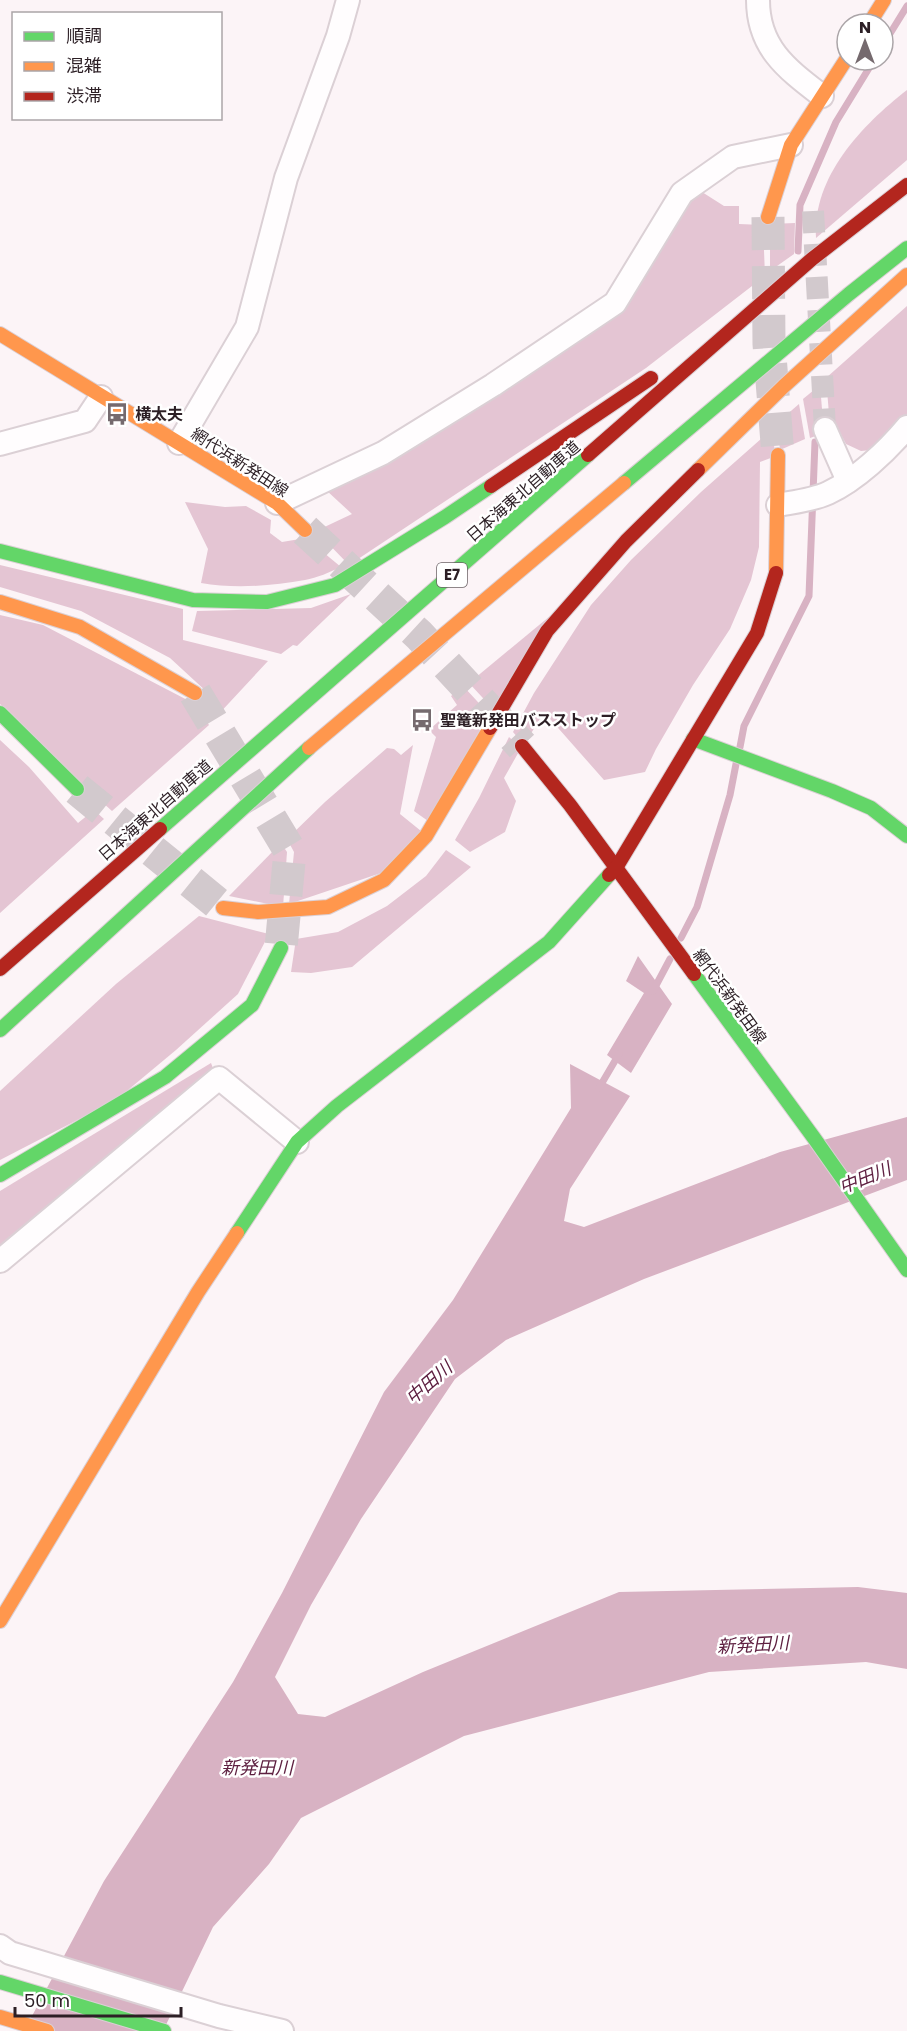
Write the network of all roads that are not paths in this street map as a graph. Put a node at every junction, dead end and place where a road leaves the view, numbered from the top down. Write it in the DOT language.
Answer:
graph roads {
  1 [pos="348,0"];
  2 [pos="758,0"];
  3 [pos="838,72"];
  4 [pos="822,96"];
  5 [pos="790,145"];
  6 [pos="907,185"];
  7 [pos="768,218"];
  8 [pos="907,248"];
  9 [pos="812,259"];
  10 [pos="907,275"];
  11 [pos="0,334"];
  12 [pos="101,397"];
  13 [pos="907,427"];
  14 [pos="825,429"];
  15 [pos="179,443"];
  16 [pos="0,444"];
  17 [pos="778,455"];
  18 [pos="848,481"];
  19 [pos="277,503"];
  20 [pos="778,505"];
  21 [pos="305,530"];
  22 [pos="0,551"];
  23 [pos="0,602"];
  24 [pos="195,693"];
  25 [pos="0,713"];
  26 [pos="693,739"];
  27 [pos="522,746"];
  28 [pos="77,789"];
  29 [pos="907,836"];
  30 [pos="616,868"];
  31 [pos="223,908"];
  32 [pos="281,948"];
  33 [pos="0,969"];
  34 [pos="0,1030"];
  35 [pos="297,1142"];
  36 [pos="0,1175"];
  37 [pos="0,1260"];
  38 [pos="907,1270"];
  39 [pos="0,1621"];
  40 [pos="5,1950"];
  41 [pos="0,1982"];
  42 [pos="0,2017"];
  43 [pos="47,2031"];
  44 [pos="164,2031"];
  45 [pos="282,2031"];
  1 -- 15 [label="street"];
  2 -- 4 [label="street"];
  3 -- 4 [label="main road"];
  4 -- 5 [label="main road"];
  5 -- 7 [label="main road"];
  5 -- 19 [label="street"];
  6 -- 9 [label="main road, 日本海東北自動車道 / E7"];
  8 -- 34 [label="main road, E7"];
  9 -- 22 [label="main road"];
  9 -- 33 [label="main road, 日本海東北自動車道 / E7"];
  10 -- 31 [label="main road"];
  11 -- 12 [label="main road, 網代浜新発田線"];
  12 -- 15 [label="main road, 網代浜新発田線"];
  12 -- 16 [label="street"];
  13 -- 18 [label="street"];
  14 -- 18 [label="street"];
  15 -- 19 [label="main road, 網代浜新発田線"];
  17 -- 20 [label="main road"];
  18 -- 20 [label="street"];
  19 -- 21 [label="main road, 網代浜新発田線"];
  20 -- 26 [label="main road"];
  23 -- 24 [label="main road"];
  25 -- 28 [label="main road"];
  26 -- 29 [label="main road"];
  26 -- 30 [label="main road"];
  27 -- 30 [label="main road, 網代浜新発田線"];
  30 -- 35 [label="main road"];
  30 -- 38 [label="main road, 網代浜新発田線"];
  32 -- 36 [label="main road"];
  35 -- 37 [label="street"];
  35 -- 39 [label="main road"];
  40 -- 45 [label="street"];
  41 -- 44 [label="main road"];
  42 -- 43 [label="main road"];
}
